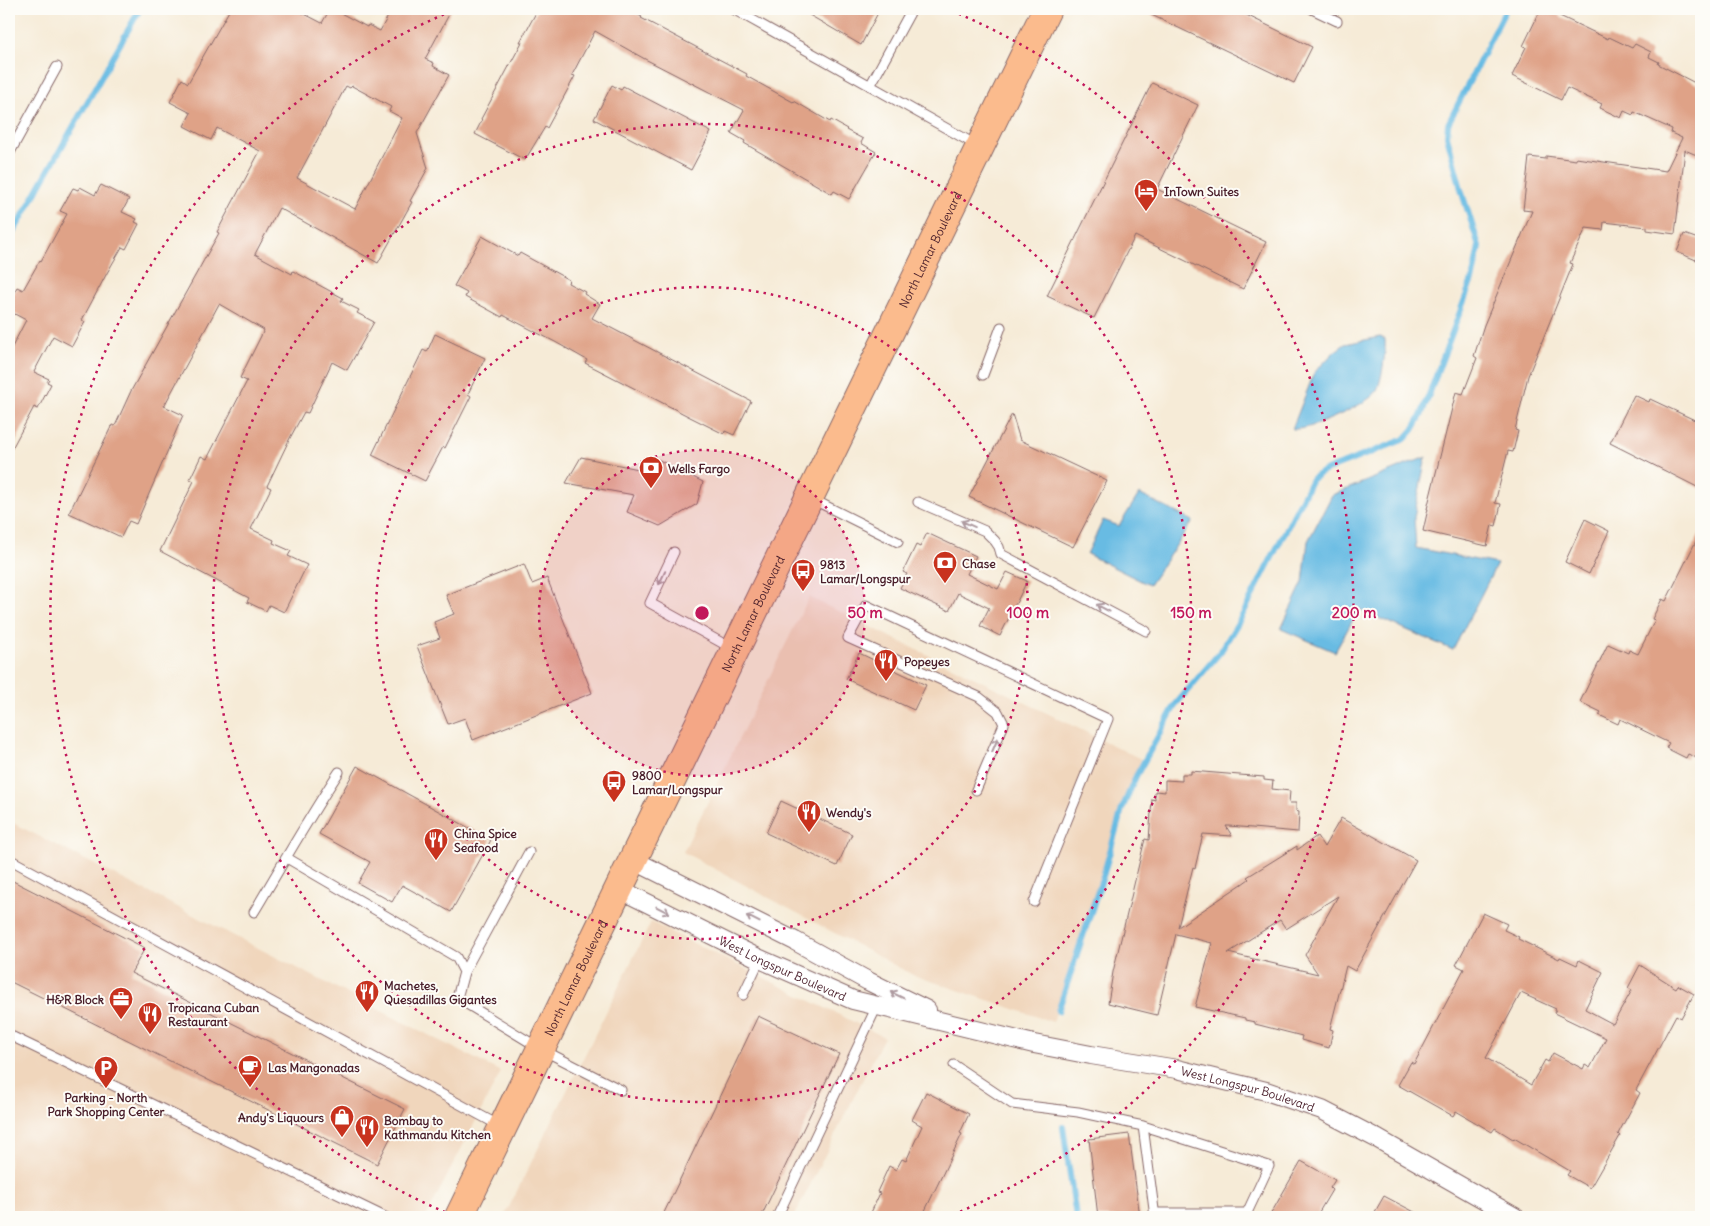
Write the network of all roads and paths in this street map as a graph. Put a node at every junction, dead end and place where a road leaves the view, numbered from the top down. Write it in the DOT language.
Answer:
graph roads {
  1 [pos="733,9"];
  2 [pos="912,9"];
  3 [pos="1047,9"];
  4 [pos="1312,9"];
  5 [pos="1337,21"];
  6 [pos="57,67"];
  7 [pos="870,86"];
  8 [pos="980,148"];
  9 [pos="9,154"];
  10 [pos="1001,327"];
  11 [pos="983,375"];
  12 [pos="810,498"];
  13 [pos="918,502"];
  14 [pos="898,542"];
  15 [pos="674,552"];
  16 [pos="1146,630"];
  17 [pos="735,650"];
  18 [pos="339,772"];
  19 [pos="976,790"];
  20 [pos="529,852"];
  21 [pos="9,858"];
  22 [pos="287,858"];
  23 [pos="633,860"];
  24 [pos="619,888"];
  25 [pos="1034,902"];
  26 [pos="254,912"];
  27 [pos="760,959"];
  28 [pos="464,972"];
  29 [pos="743,995"];
  30 [pos="877,1006"];
  31 [pos="956,1024"];
  32 [pos="9,1035"];
  33 [pos="541,1049"];
  34 [pos="954,1065"];
  35 [pos="621,1090"];
  36 [pos="1143,1126"];
  37 [pos="502,1128"];
  38 [pos="465,1213"];
  39 [pos="1154,1215"];
  40 [pos="1247,1215"];
  41 [pos="1512,1216"];
  42 [pos="385,1217"];
  43 [pos="777,1217"];
  1 -- 7 [label="lane"];
  2 -- 7 [label="lane"];
  3 -- 8 [label="main road, North Lamar Boulevard"];
  4 -- 5 [label="lane"];
  6 -- 9 [label="lane"];
  7 -- 8 [label="lane"];
  8 -- 12 [label="main road, North Lamar Boulevard"];
  10 -- 11 [label="lane"];
  12 -- 14 [label="lane"];
  12 -- 17 [label="main road, North Lamar Boulevard"];
  16 -- 13 [label="lane, one-way"];
  15 -- 17 [label="lane, one-way"];
  17 -- 23 [label="main road, North Lamar Boulevard"];
  18 -- 22 [label="lane"];
  19 -- 25 [label="lane, one-way"];
  20 -- 28 [label="lane"];
  21 -- 37 [label="lane"];
  22 -- 26 [label="lane"];
  22 -- 28 [label="lane"];
  23 -- 24 [label="main road, North Lamar Boulevard"];
  31 -- 23 [label="street, West Longspur Boulevard, one-way"];
  24 -- 27 [label="street, West Longspur Boulevard, one-way"];
  24 -- 33 [label="main road, North Lamar Boulevard"];
  27 -- 29 [label="lane"];
  27 -- 30 [label="street, West Longspur Boulevard"];
  28 -- 33 [label="lane"];
  30 -- 31 [label="street, West Longspur Boulevard"];
  30 -- 43 [label="lane"];
  31 -- 41 [label="street, West Longspur Boulevard"];
  32 -- 42 [label="lane"];
  33 -- 35 [label="lane"];
  33 -- 37 [label="main road, North Lamar Boulevard"];
  34 -- 36 [label="lane"];
  36 -- 39 [label="lane"];
  36 -- 40 [label="lane"];
  37 -- 38 [label="main road, North Lamar Boulevard"];
  39 -- 40 [label="lane"];
}
